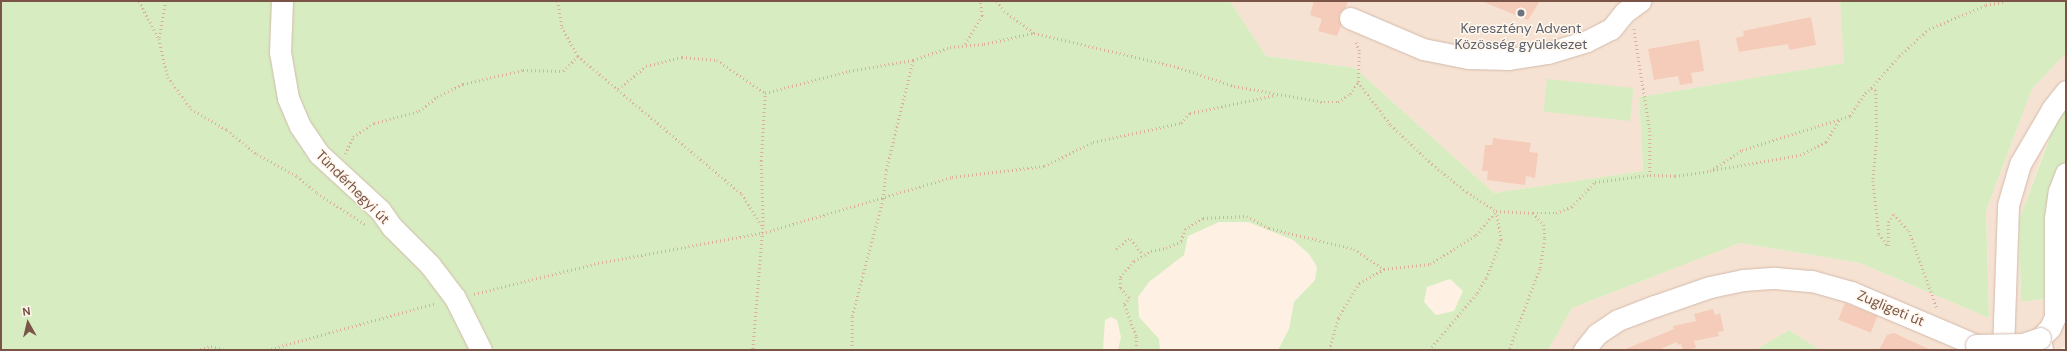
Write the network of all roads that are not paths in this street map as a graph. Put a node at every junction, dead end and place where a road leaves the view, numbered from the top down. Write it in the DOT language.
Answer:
graph roads {
  1 [pos="282,1"];
  2 [pos="1636,4"];
  3 [pos="1350,17"];
  4 [pos="2066,91"];
  5 [pos="2066,173"];
  6 [pos="2041,344"];
  7 [pos="481,350"];
  8 [pos="1584,350"];
  9 [pos="2003,350"];
  1 -- 7 [label="street, Tündérhegyi út"];
  2 -- 3 [label="street"];
  4 -- 9 [label="street"];
  5 -- 6 [label="street, Zugligeti út"];
  6 -- 8 [label="street, Zugligeti út, bridge"];
}
